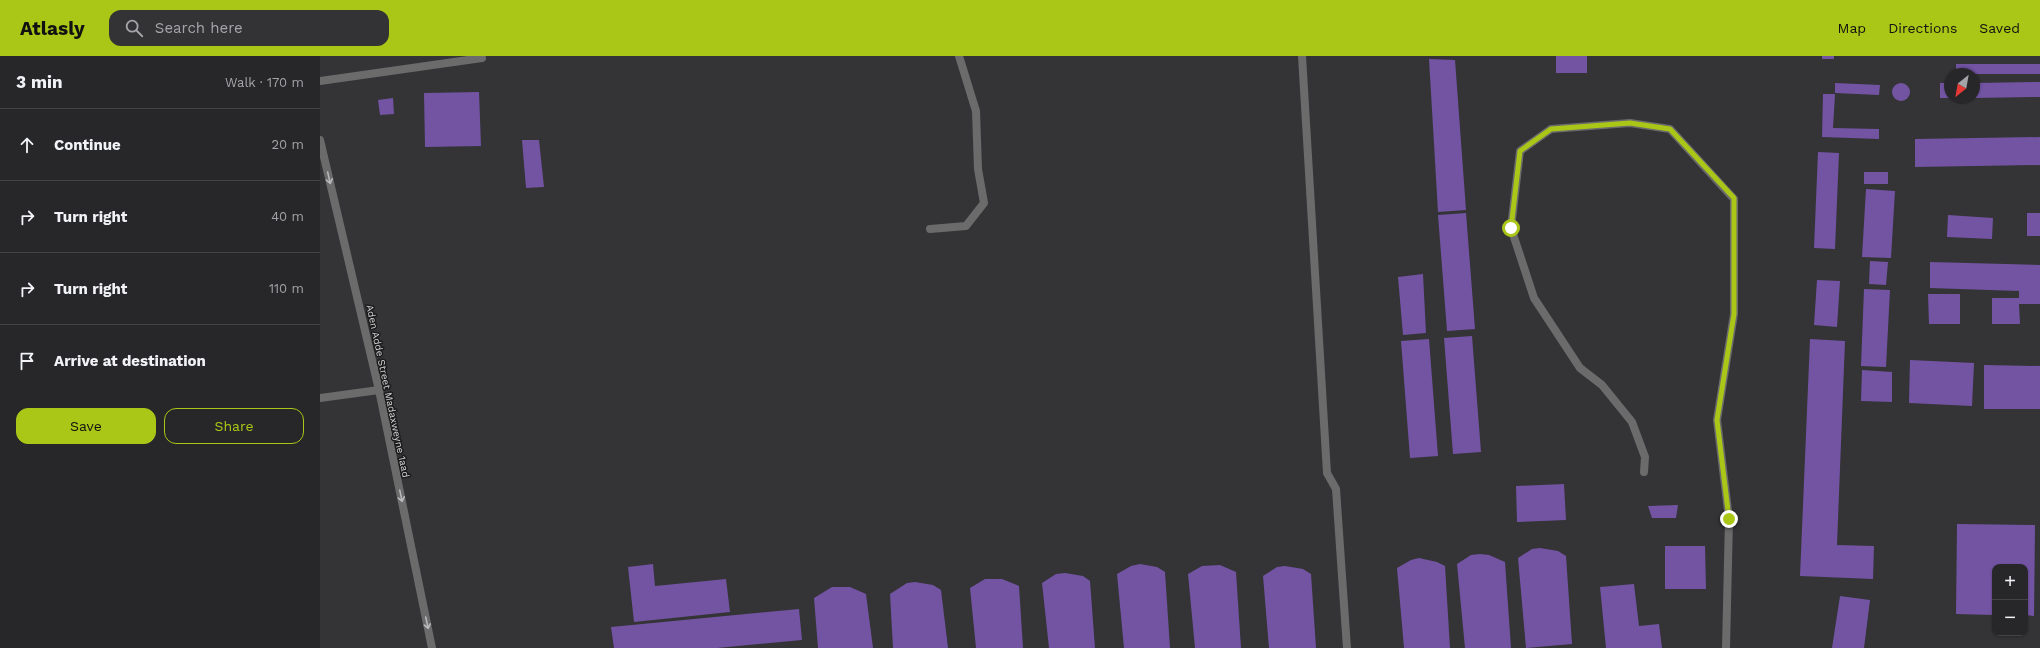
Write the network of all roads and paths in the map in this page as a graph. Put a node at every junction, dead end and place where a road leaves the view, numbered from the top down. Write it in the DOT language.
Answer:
graph roads {
  1 [pos="959,56"];
  2 [pos="1302,56"];
  3 [pos="482,58"];
  4 [pos="320,81"];
  5 [pos="320,140"];
  6 [pos="930,229"];
  7 [pos="379,390"];
  8 [pos="320,398"];
  9 [pos="1644,472"];
  10 [pos="432,648"];
  11 [pos="1347,648"];
  12 [pos="1726,648"];
  1 -- 6 [label="street"];
  2 -- 11 [label="street"];
  3 -- 4 [label="street"];
  5 -- 7 [label="street, Aden Adde Street Madaxweyne 1aad, one-way"];
  7 -- 8 [label="street"];
  7 -- 10 [label="street, Aden Adde Street Madaxweyne 1aad, one-way"];
  9 -- 12 [label="street"];
}
